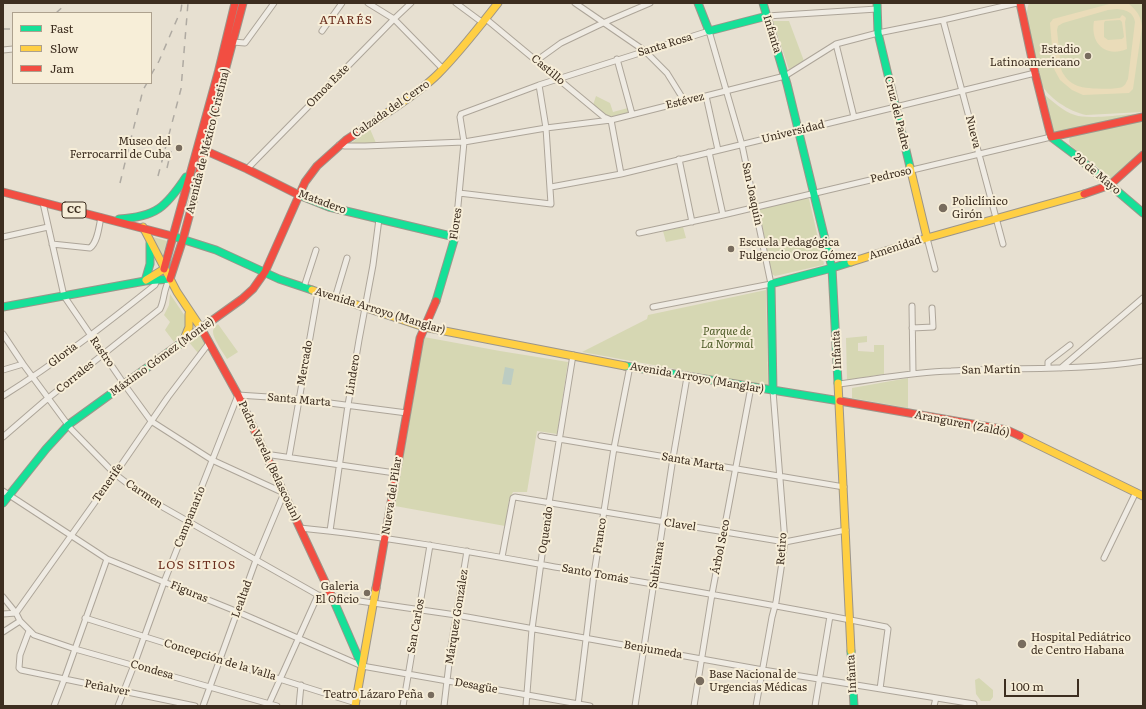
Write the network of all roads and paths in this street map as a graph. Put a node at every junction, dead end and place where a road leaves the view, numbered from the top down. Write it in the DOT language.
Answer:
graph roads {
  1 [pos="235,3"];
  2 [pos="243,3"];
  3 [pos="274,3"];
  4 [pos="342,3"];
  5 [pos="368,3"];
  6 [pos="411,3"];
  7 [pos="456,3"];
  8 [pos="498,3"];
  9 [pos="575,3"];
  10 [pos="650,3"];
  11 [pos="698,3"];
  12 [pos="763,3"];
  13 [pos="1018,3"];
  14 [pos="1024,3"];
  15 [pos="877,6"];
  16 [pos="1022,13"];
  17 [pos="767,16"];
  18 [pos="394,19"];
  19 [pos="943,20"];
  20 [pos="485,21"];
  21 [pos="603,23"];
  22 [pos="322,31"];
  23 [pos="709,31"];
  24 [pos="878,33"];
  25 [pos="233,42"];
  26 [pos="836,44"];
  27 [pos="645,50"];
  28 [pos="617,59"];
  29 [pos="536,61"];
  30 [pos="443,70"];
  31 [pos="1035,73"];
  32 [pos="786,76"];
  33 [pos="557,79"];
  34 [pos="539,85"];
  35 [pos="727,91"];
  36 [pos="962,91"];
  37 [pos="706,96"];
  38 [pos="684,102"];
  39 [pos="895,107"];
  40 [pos="632,114"];
  41 [pos="460,116"];
  42 [pos="854,117"];
  43 [pos="1143,117"];
  44 [pos="611,120"];
  45 [pos="546,128"];
  46 [pos="799,130"];
  47 [pos="1070,131"];
  48 [pos="1051,137"];
  49 [pos="464,142"];
  50 [pos="339,145"];
  51 [pos="742,145"];
  52 [pos="1064,146"];
  53 [pos="204,150"];
  54 [pos="718,150"];
  55 [pos="709,152"];
  56 [pos="979,154"];
  57 [pos="196,155"];
  58 [pos="1143,155"];
  59 [pos="679,159"];
  60 [pos="191,169"];
  61 [pos="247,169"];
  62 [pos="911,170"];
  63 [pos="621,174"];
  64 [pos="1098,174"];
  65 [pos="1110,185"];
  66 [pos="551,187"];
  67 [pos="3,192"];
  68 [pos="1094,192"];
  69 [pos="460,193"];
  70 [pos="814,193"];
  71 [pos="299,195"];
  72 [pos="1124,197"];
  73 [pos="43,203"];
  74 [pos="755,207"];
  75 [pos="1143,213"];
  76 [pos="723,215"];
  77 [pos="104,218"];
  78 [pos="379,219"];
  79 [pos="996,219"];
  80 [pos="692,222"];
  81 [pos="48,227"];
  82 [pos="142,227"];
  83 [pos="639,233"];
  84 [pos="3,236"];
  85 [pos="173,236"];
  86 [pos="455,236"];
  87 [pos="183,238"];
  88 [pos="928,238"];
  89 [pos="150,242"];
  90 [pos="52,244"];
  91 [pos="1003,244"];
  92 [pos="316,250"];
  93 [pos="347,258"];
  94 [pos="832,268"];
  95 [pos="164,269"];
  96 [pos="935,270"];
  97 [pos="265,272"];
  98 [pos="170,279"];
  99 [pos="145,281"];
  100 [pos="156,282"];
  101 [pos="771,284"];
  102 [pos="304,287"];
  103 [pos="164,291"];
  104 [pos="318,292"];
  105 [pos="64,296"];
  106 [pos="335,298"];
  107 [pos="1143,298"];
  108 [pos="912,306"];
  109 [pos="3,307"];
  110 [pos="653,307"];
  111 [pos="365,308"];
  112 [pos="932,308"];
  113 [pos="189,313"];
  114 [pos="424,327"];
  115 [pos="201,328"];
  116 [pos="912,328"];
  117 [pos="3,334"];
  118 [pos="90,334"];
  119 [pos="182,342"];
  120 [pos="210,343"];
  121 [pos="1070,345"];
  122 [pos="104,354"];
  123 [pos="573,355"];
  124 [pos="1143,361"];
  125 [pos="23,364"];
  126 [pos="630,366"];
  127 [pos="1048,368"];
  128 [pos="1061,368"];
  129 [pos="3,370"];
  130 [pos="914,373"];
  131 [pos="33,377"];
  132 [pos="687,377"];
  133 [pos="124,384"];
  134 [pos="839,384"];
  135 [pos="751,388"];
  136 [pos="773,391"];
  137 [pos="238,395"];
  138 [pos="3,396"];
  139 [pos="47,399"];
  140 [pos="299,399"];
  141 [pos="840,401"];
  142 [pos="348,405"];
  143 [pos="407,413"];
  144 [pos="151,421"];
  145 [pos="68,426"];
  146 [pos="541,436"];
  147 [pos="3,437"];
  148 [pos="560,439"];
  149 [pos="614,448"];
  150 [pos="265,454"];
  151 [pos="289,457"];
  152 [pos="673,458"];
  153 [pos="212,460"];
  154 [pos="339,465"];
  155 [pos="735,469"];
  156 [pos="395,473"];
  157 [pos="115,474"];
  158 [pos="780,476"];
  159 [pos="844,487"];
  160 [pos="3,491"];
  161 [pos="1136,492"];
  162 [pos="284,493"];
  163 [pos="10,496"];
  164 [pos="1143,496"];
  165 [pos="549,503"];
  166 [pos="3,504"];
  167 [pos="604,512"];
  168 [pos="189,522"];
  169 [pos="664,522"];
  170 [pos="300,528"];
  171 [pos="846,530"];
  172 [pos="330,531"];
  173 [pos="724,532"];
  174 [pos="71,536"];
  175 [pos="385,539"];
  176 [pos="785,542"];
  177 [pos="430,545"];
  178 [pos="467,551"];
  179 [pos="502,557"];
  180 [pos="1104,558"];
  181 [pos="107,559"];
  182 [pos="256,560"];
  183 [pos="541,564"];
  184 [pos="594,574"];
  185 [pos="164,582"];
  186 [pos="654,583"];
  187 [pos="712,594"];
  188 [pos="318,595"];
  189 [pos="3,597"];
  190 [pos="332,597"];
  191 [pos="374,603"];
  192 [pos="775,606"];
  193 [pos="419,609"];
  194 [pos="238,612"];
  195 [pos="16,613"];
  196 [pos="3,614"];
  197 [pos="456,615"];
  198 [pos="830,616"];
  199 [pos="85,618"];
  200 [pos="849,619"];
  201 [pos="20,621"];
  202 [pos="532,629"];
  203 [pos="29,630"];
  204 [pos="3,632"];
  205 [pos="145,636"];
  206 [pos="298,638"];
  207 [pos="587,638"];
  208 [pos="75,649"];
  209 [pos="643,649"];
  210 [pos="702,659"];
  211 [pos="220,660"];
  212 [pos="134,665"];
  213 [pos="362,666"];
  214 [pos="763,670"];
  215 [pos="408,674"];
  216 [pos="280,679"];
  217 [pos="820,679"];
  218 [pos="64,680"];
  219 [pos="446,681"];
  220 [pos="301,685"];
  221 [pos="853,685"];
  222 [pos="210,687"];
  223 [pos="880,689"];
  224 [pos="124,691"];
  225 [pos="527,695"];
  226 [pos="936,698"];
  227 [pos="356,704"];
  228 [pos="974,704"];
  229 [pos="269,705"];
  230 [pos="578,705"];
  231 [pos="54,706"];
  232 [pos="118,706"];
  233 [pos="195,706"];
  234 [pos="203,706"];
  235 [pos="277,706"];
  236 [pos="299,706"];
  237 [pos="403,706"];
  238 [pos="444,706"];
  239 [pos="526,706"];
  240 [pos="590,706"];
  241 [pos="635,706"];
  242 [pos="694,706"];
  243 [pos="756,706"];
  244 [pos="815,706"];
  245 [pos="854,706"];
  246 [pos="934,706"];
  1 -- 57 [label="main road, Avenida de México (Cristina)"];
  2 -- 25 [label="main road, Avenida de México (Cristina)"];
  3 -- 25 [label="street"];
  4 -- 22 [label="street"];
  5 -- 18 [label="street"];
  6 -- 18 [label="street, Omoa Este"];
  7 -- 20 [label="street, Castillo"];
  8 -- 20 [label="main road, Calzada del Cerro"];
  9 -- 21 [label="street"];
  10 -- 21 [label="street"];
  11 -- 23 [label="main road, San Joaquín"];
  12 -- 17 [label="main road, Infanta"];
  13 -- 16 [label="main road"];
  13 -- 19 [label="street, Estévez"];
  14 -- 16 [label="main road"];
  15 -- 17 [label="street, Santa Rosa"];
  15 -- 24 [label="main road, Cruz del Padre"];
  16 -- 31 [label="main road"];
  17 -- 23 [label="main road, Santa Rosa"];
  17 -- 32 [label="main road, Infanta"];
  18 -- 30 [label="street"];
  18 -- 61 [label="street, Omoa Este"];
  19 -- 24 [label="street, Estévez"];
  19 -- 36 [label="street, Nueva"];
  20 -- 29 [label="street, Castillo"];
  20 -- 30 [label="main road, Calzada del Cerro"];
  21 -- 27 [label="street"];
  21 -- 29 [label="street"];
  23 -- 27 [label="street, Santa Rosa"];
  23 -- 35 [label="street, San Joaquín"];
  24 -- 26 [label="street, Estévez"];
  24 -- 39 [label="main road, Cruz del Padre"];
  25 -- 53 [label="main road, Avenida de México (Cristina)"];
  26 -- 32 [label="street, Estévez"];
  26 -- 42 [label="street"];
  27 -- 28 [label="street, Santa Rosa"];
  27 -- 38 [label="street"];
  28 -- 33 [label="street, Santa Rosa"];
  28 -- 40 [label="street"];
  29 -- 33 [label="street, Castillo"];
  30 -- 50 [label="main road, Calzada del Cerro"];
  31 -- 36 [label="street, Universidad"];
  31 -- 48 [label="main road"];
  32 -- 35 [label="street, Estévez"];
  32 -- 46 [label="main road, Infanta"];
  33 -- 34 [label="street, Santa Rosa"];
  33 -- 44 [label="street, Castillo"];
  34 -- 41 [label="street, Santa Rosa"];
  34 -- 45 [label="street"];
  35 -- 37 [label="street, Estévez"];
  35 -- 51 [label="street, San Joaquín"];
  36 -- 39 [label="street, Universidad"];
  36 -- 56 [label="street, Nueva"];
  37 -- 38 [label="street, Estévez"];
  37 -- 54 [label="street"];
  38 -- 40 [label="street, Estévez"];
  39 -- 42 [label="street, Universidad"];
  39 -- 62 [label="main road, Cruz del Padre"];
  40 -- 44 [label="street, Estévez"];
  41 -- 49 [label="street, Flores"];
  42 -- 46 [label="street, Universidad"];
  43 -- 47 [label="main road, Pedroso"];
  44 -- 45 [label="street, Estévez"];
  44 -- 63 [label="street"];
  45 -- 49 [label="street, Estévez"];
  45 -- 66 [label="street"];
  46 -- 51 [label="street, Universidad"];
  46 -- 70 [label="main road, Infanta"];
  47 -- 48 [label="main road, Pedroso"];
  47 -- 52 [label="main road"];
  48 -- 52 [label="main road, 20 de Mayo"];
  48 -- 56 [label="street, Pedroso"];
  49 -- 50 [label="street, Estévez"];
  49 -- 69 [label="street, Flores"];
  50 -- 71 [label="main road, Calzada del Cerro"];
  51 -- 54 [label="street, Universidad"];
  51 -- 74 [label="street, San Joaquín"];
  52 -- 64 [label="main road, 20 de Mayo"];
  53 -- 57 [label="main road"];
  53 -- 61 [label="main road, Matadero"];
  53 -- 87 [label="main road, Avenida de México (Cristina)"];
  54 -- 55 [label="street, Universidad"];
  55 -- 59 [label="street, Universidad"];
  55 -- 76 [label="street"];
  56 -- 62 [label="street, Pedroso"];
  56 -- 79 [label="street, Nueva"];
  57 -- 60 [label="main road, Avenida de México (Cristina)"];
  58 -- 65 [label="main road, Amenidad"];
  59 -- 63 [label="street, Universidad"];
  59 -- 80 [label="street"];
  60 -- 77 [label="main road"];
  60 -- 85 [label="main road, Avenida de México (Cristina)"];
  61 -- 71 [label="main road, Matadero"];
  62 -- 70 [label="street, Pedroso"];
  62 -- 88 [label="main road, Cruz del Padre"];
  63 -- 66 [label="street, Universidad"];
  64 -- 65 [label="main road, 20 de Mayo"];
  64 -- 68 [label="main road"];
  65 -- 68 [label="main road, Amenidad"];
  65 -- 72 [label="main road, 20 de Mayo"];
  66 -- 69 [label="street"];
  67 -- 73 [label="main road, Avenida Arroyo (Manglar) / CC"];
  68 -- 72 [label="main road"];
  68 -- 79 [label="main road, Amenidad"];
  69 -- 86 [label="street, Flores"];
  70 -- 74 [label="street, Pedroso"];
  70 -- 94 [label="main road, Infanta"];
  71 -- 78 [label="main road, Matadero"];
  71 -- 97 [label="main road, Máximo Gómez (Monte)"];
  72 -- 75 [label="main road, 20 de Mayo"];
  73 -- 77 [label="main road, Avenida Arroyo (Manglar) / CC"];
  73 -- 81 [label="street, Rastro"];
  74 -- 76 [label="street, Pedroso"];
  74 -- 101 [label="street, San Joaquín"];
  76 -- 80 [label="street, Pedroso"];
  77 -- 82 [label="main road, Avenida Arroyo (Manglar) / CC"];
  77 -- 90 [label="street"];
  78 -- 86 [label="main road, Matadero"];
  78 -- 111 [label="street, Lindero"];
  79 -- 88 [label="main road, Amenidad"];
  79 -- 91 [label="street, Nueva"];
  80 -- 83 [label="street, Pedroso"];
  81 -- 84 [label="street"];
  81 -- 90 [label="street, Rastro"];
  82 -- 85 [label="main road, Avenida Arroyo (Manglar)"];
  82 -- 89 [label="main road, Padre Varela (Belascoaín)"];
  85 -- 87 [label="main road, Avenida Arroyo (Manglar)"];
  85 -- 95 [label="main road, Avenida de México (Cristina)"];
  86 -- 114 [label="main road, Flores"];
  87 -- 97 [label="main road, Avenida Arroyo (Manglar)"];
  87 -- 98 [label="main road, Avenida de México (Cristina)"];
  88 -- 94 [label="main road, Amenidad"];
  88 -- 96 [label="street, Cruz del Padre"];
  89 -- 95 [label="main road, Padre Varela (Belascoaín)"];
  89 -- 99 [label="main road"];
  90 -- 105 [label="street, Rastro"];
  92 -- 102 [label="street"];
  93 -- 106 [label="street"];
  94 -- 101 [label="main road, Amenidad"];
  94 -- 134 [label="main road, Infanta"];
  95 -- 98 [label="main road, Padre Varela (Belascoaín)"];
  95 -- 99 [label="main road"];
  97 -- 102 [label="main road, Avenida Arroyo (Manglar)"];
  97 -- 115 [label="main road, Máximo Gómez (Monte)"];
  98 -- 100 [label="main road"];
  98 -- 103 [label="street, Corrales"];
  98 -- 113 [label="main road, Padre Varela (Belascoaín)"];
  99 -- 100 [label="main road"];
  99 -- 105 [label="main road"];
  100 -- 103 [label="street"];
  100 -- 118 [label="street, Gloria"];
  101 -- 110 [label="street, Amenidad"];
  101 -- 136 [label="main road, San Joaquín"];
  102 -- 104 [label="main road, Avenida Arroyo (Manglar)"];
  103 -- 122 [label="street, Corrales"];
  104 -- 106 [label="main road, Avenida Arroyo (Manglar)"];
  104 -- 140 [label="street, Mercado"];
  105 -- 109 [label="main road"];
  105 -- 118 [label="street, Rastro"];
  106 -- 111 [label="main road, Avenida Arroyo (Manglar)"];
  107 -- 128 [label="street"];
  108 -- 116 [label="street"];
  111 -- 114 [label="main road, Avenida Arroyo (Manglar)"];
  111 -- 142 [label="street, Lindero"];
  112 -- 116 [label="street"];
  113 -- 115 [label="main road, Padre Varela (Belascoaín)"];
  113 -- 119 [label="main road"];
  114 -- 123 [label="main road, Avenida Arroyo (Manglar)"];
  114 -- 143 [label="main road, Nueva del Pilar"];
  115 -- 119 [label="main road, Máximo Gómez (Monte)"];
  115 -- 120 [label="main road, Padre Varela (Belascoaín)"];
  116 -- 130 [label="street"];
  117 -- 125 [label="street, Carmen"];
  118 -- 122 [label="street, Rastro"];
  118 -- 131 [label="street, Gloria"];
  119 -- 133 [label="main road, Máximo Gómez (Monte)"];
  120 -- 137 [label="main road, Padre Varela (Belascoaín)"];
  120 -- 144 [label="street, Tenerife"];
  121 -- 127 [label="street"];
  122 -- 133 [label="street, Rastro"];
  122 -- 139 [label="street, Corrales"];
  123 -- 126 [label="main road, Avenida Arroyo (Manglar)"];
  123 -- 148 [label="street, Oquendo"];
  124 -- 128 [label="street, San Martín"];
  125 -- 129 [label="street"];
  125 -- 131 [label="street, Carmen"];
  126 -- 132 [label="main road, Avenida Arroyo (Manglar)"];
  126 -- 149 [label="street, Franco"];
  127 -- 128 [label="street, San Martín"];
  127 -- 130 [label="street, San Martín"];
  130 -- 134 [label="street, San Martín"];
  131 -- 138 [label="street, Gloria"];
  131 -- 139 [label="street, Carmen"];
  132 -- 135 [label="main road, Avenida Arroyo (Manglar)"];
  132 -- 152 [label="street, Subirana"];
  133 -- 144 [label="street, Rastro"];
  133 -- 145 [label="main road, Máximo Gómez (Monte)"];
  134 -- 141 [label="main road, Infanta"];
  135 -- 136 [label="main road, Avenida Arroyo (Manglar)"];
  135 -- 155 [label="street, Árbol Seco"];
  136 -- 141 [label="main road, Avenida Arroyo (Manglar)"];
  136 -- 158 [label="street, Retiro"];
  137 -- 140 [label="street, Santa Marta"];
  137 -- 150 [label="main road, Padre Varela (Belascoaín)"];
  137 -- 153 [label="street, Campanario"];
  139 -- 145 [label="street, Carmen"];
  139 -- 147 [label="street, Corrales"];
  140 -- 142 [label="street, Santa Marta"];
  140 -- 151 [label="street, Mercado"];
  141 -- 159 [label="main road, Infanta"];
  141 -- 161 [label="main road, Aranguren (Zaldó)"];
  142 -- 143 [label="street, Santa Marta"];
  142 -- 154 [label="street, Lindero"];
  143 -- 156 [label="main road, Nueva del Pilar"];
  144 -- 153 [label="street, Rastro"];
  144 -- 157 [label="street, Tenerife"];
  145 -- 157 [label="street, Carmen"];
  145 -- 163 [label="main road, Máximo Gómez (Monte)"];
  146 -- 148 [label="street, Santa Marta"];
  148 -- 149 [label="street, Santa Marta"];
  148 -- 165 [label="street, Oquendo"];
  149 -- 152 [label="street, Santa Marta"];
  149 -- 167 [label="street, Franco"];
  150 -- 151 [label="street"];
  150 -- 162 [label="main road, Padre Varela (Belascoaín)"];
  151 -- 154 [label="street"];
  152 -- 155 [label="street, Santa Marta"];
  152 -- 169 [label="street, Subirana"];
  153 -- 162 [label="street, Rastro"];
  153 -- 168 [label="street, Campanario"];
  154 -- 156 [label="street"];
  154 -- 172 [label="street, Lindero"];
  155 -- 158 [label="street, Santa Marta"];
  155 -- 173 [label="street, Árbol Seco"];
  156 -- 175 [label="main road, Nueva del Pilar"];
  157 -- 168 [label="street, Carmen"];
  157 -- 174 [label="street, Tenerife"];
  158 -- 159 [label="street, Santa Marta"];
  158 -- 176 [label="street, Retiro"];
  159 -- 171 [label="main road, Infanta"];
  160 -- 163 [label="street, Figuras"];
  161 -- 164 [label="main road, Aranguren (Zaldó)"];
  161 -- 180 [label="street"];
  162 -- 170 [label="main road, Padre Varela (Belascoaín)"];
  162 -- 182 [label="street, Lealtad"];
  163 -- 166 [label="main road, Máximo Gómez (Monte)"];
  163 -- 174 [label="street, Figuras"];
  165 -- 167 [label="street, Clavel"];
  165 -- 179 [label="street, Clavel"];
  165 -- 183 [label="street, Oquendo"];
  167 -- 169 [label="street, Clavel"];
  167 -- 184 [label="street, Franco"];
  168 -- 182 [label="street, Carmen"];
  168 -- 185 [label="street, Campanario"];
  169 -- 173 [label="street, Clavel"];
  169 -- 186 [label="street, Subirana"];
  170 -- 172 [label="street, Santo Tomás"];
  170 -- 190 [label="main road, Padre Varela (Belascoaín)"];
  171 -- 176 [label="street, Clavel"];
  171 -- 200 [label="main road, Infanta"];
  172 -- 175 [label="street, Santo Tomás"];
  173 -- 176 [label="street, Clavel"];
  173 -- 187 [label="street, Árbol Seco"];
  174 -- 181 [label="street, Figuras"];
  174 -- 195 [label="street, Tenerife"];
  175 -- 177 [label="street, Santo Tomás"];
  175 -- 191 [label="main road, Nueva del Pilar"];
  176 -- 192 [label="street, Retiro"];
  177 -- 178 [label="street, Santo Tomás"];
  177 -- 193 [label="street, San Carlos"];
  178 -- 179 [label="street, Santo Tomás"];
  178 -- 197 [label="street, Márquez González"];
  179 -- 183 [label="street, Santo Tomás"];
  181 -- 185 [label="street, Figuras"];
  181 -- 199 [label="street"];
  182 -- 188 [label="street, Carmen"];
  182 -- 194 [label="street, Lealtad"];
  183 -- 184 [label="street, Santo Tomás"];
  183 -- 202 [label="street, Oquendo"];
  184 -- 186 [label="street, Santo Tomás"];
  184 -- 207 [label="street, Franco"];
  185 -- 194 [label="street, Figuras"];
  185 -- 205 [label="street, Campanario"];
  186 -- 187 [label="street, Santo Tomás"];
  186 -- 209 [label="street, Subirana"];
  187 -- 192 [label="street, Santo Tomás"];
  187 -- 210 [label="street, Árbol Seco"];
  188 -- 190 [label="street, Carmen"];
  188 -- 206 [label="street"];
  189 -- 195 [label="street, Condesa"];
  190 -- 191 [label="street, Benjumeda"];
  190 -- 213 [label="main road, Padre Varela (Belascoaín)"];
  191 -- 193 [label="street, Benjumeda"];
  191 -- 213 [label="main road, Nueva del Pilar"];
  192 -- 198 [label="street, Santo Tomás"];
  192 -- 214 [label="street, Retiro"];
  193 -- 197 [label="street, Benjumeda"];
  193 -- 215 [label="street, San Carlos"];
  194 -- 206 [label="street, Figuras"];
  194 -- 211 [label="street, Lealtad"];
  195 -- 196 [label="street"];
  195 -- 201 [label="street, Condesa"];
  197 -- 202 [label="street, Benjumeda"];
  197 -- 219 [label="street, Márquez González"];
  198 -- 200 [label="street, Santo Tomás"];
  198 -- 217 [label="street"];
  199 -- 205 [label="street, Concepción de la Valla"];
  199 -- 208 [label="street"];
  200 -- 221 [label="main road, Infanta"];
  200 -- 223 [label="street, Santo Tomás"];
  201 -- 203 [label="street, Condesa"];
  201 -- 204 [label="street"];
  202 -- 207 [label="street, Benjumeda"];
  202 -- 225 [label="street, Oquendo"];
  203 -- 208 [label="street, Condesa"];
  203 -- 218 [label="street, Peñalver"];
  205 -- 211 [label="street, Concepción de la Valla"];
  205 -- 212 [label="street, Campanario"];
  206 -- 213 [label="street, Figuras"];
  206 -- 216 [label="street"];
  207 -- 209 [label="street, Benjumeda"];
  207 -- 230 [label="street, Franco"];
  208 -- 212 [label="street, Condesa"];
  208 -- 218 [label="street"];
  209 -- 210 [label="street, Benjumeda"];
  209 -- 241 [label="street, Subirana"];
  210 -- 214 [label="street, Benjumeda"];
  210 -- 242 [label="street, Árbol Seco"];
  211 -- 216 [label="street, Concepción de la Valla"];
  211 -- 222 [label="street, Lealtad"];
  212 -- 222 [label="street, Condesa"];
  212 -- 224 [label="street, Campanario"];
  213 -- 215 [label="street, Desagüe"];
  213 -- 227 [label="main road"];
  214 -- 217 [label="street, Benjumeda"];
  214 -- 243 [label="street, Retiro"];
  215 -- 219 [label="street, Desagüe"];
  215 -- 237 [label="street, San Carlos"];
  216 -- 220 [label="street, Concepción de la Valla"];
  216 -- 229 [label="street"];
  217 -- 221 [label="street, Benjumeda"];
  217 -- 244 [label="street"];
  218 -- 224 [label="street, Peñalver"];
  218 -- 231 [label="street"];
  219 -- 225 [label="street, Desagüe"];
  219 -- 238 [label="street, Márquez González"];
  220 -- 227 [label="street, Concepción de la Valla"];
  220 -- 236 [label="street"];
  221 -- 223 [label="street, Benjumeda"];
  221 -- 245 [label="main road, Infanta"];
  222 -- 229 [label="street, Condesa"];
  222 -- 234 [label="street, Lealtad"];
  223 -- 226 [label="street, Benjumeda"];
  224 -- 232 [label="street, Campanario"];
  224 -- 233 [label="street, Peñalver"];
  225 -- 230 [label="street, Desagüe"];
  225 -- 239 [label="street, Oquendo"];
  226 -- 228 [label="street, Benjumeda"];
  226 -- 246 [label="street"];
  229 -- 235 [label="street, Condesa"];
  230 -- 240 [label="street, Desagüe"];
}
